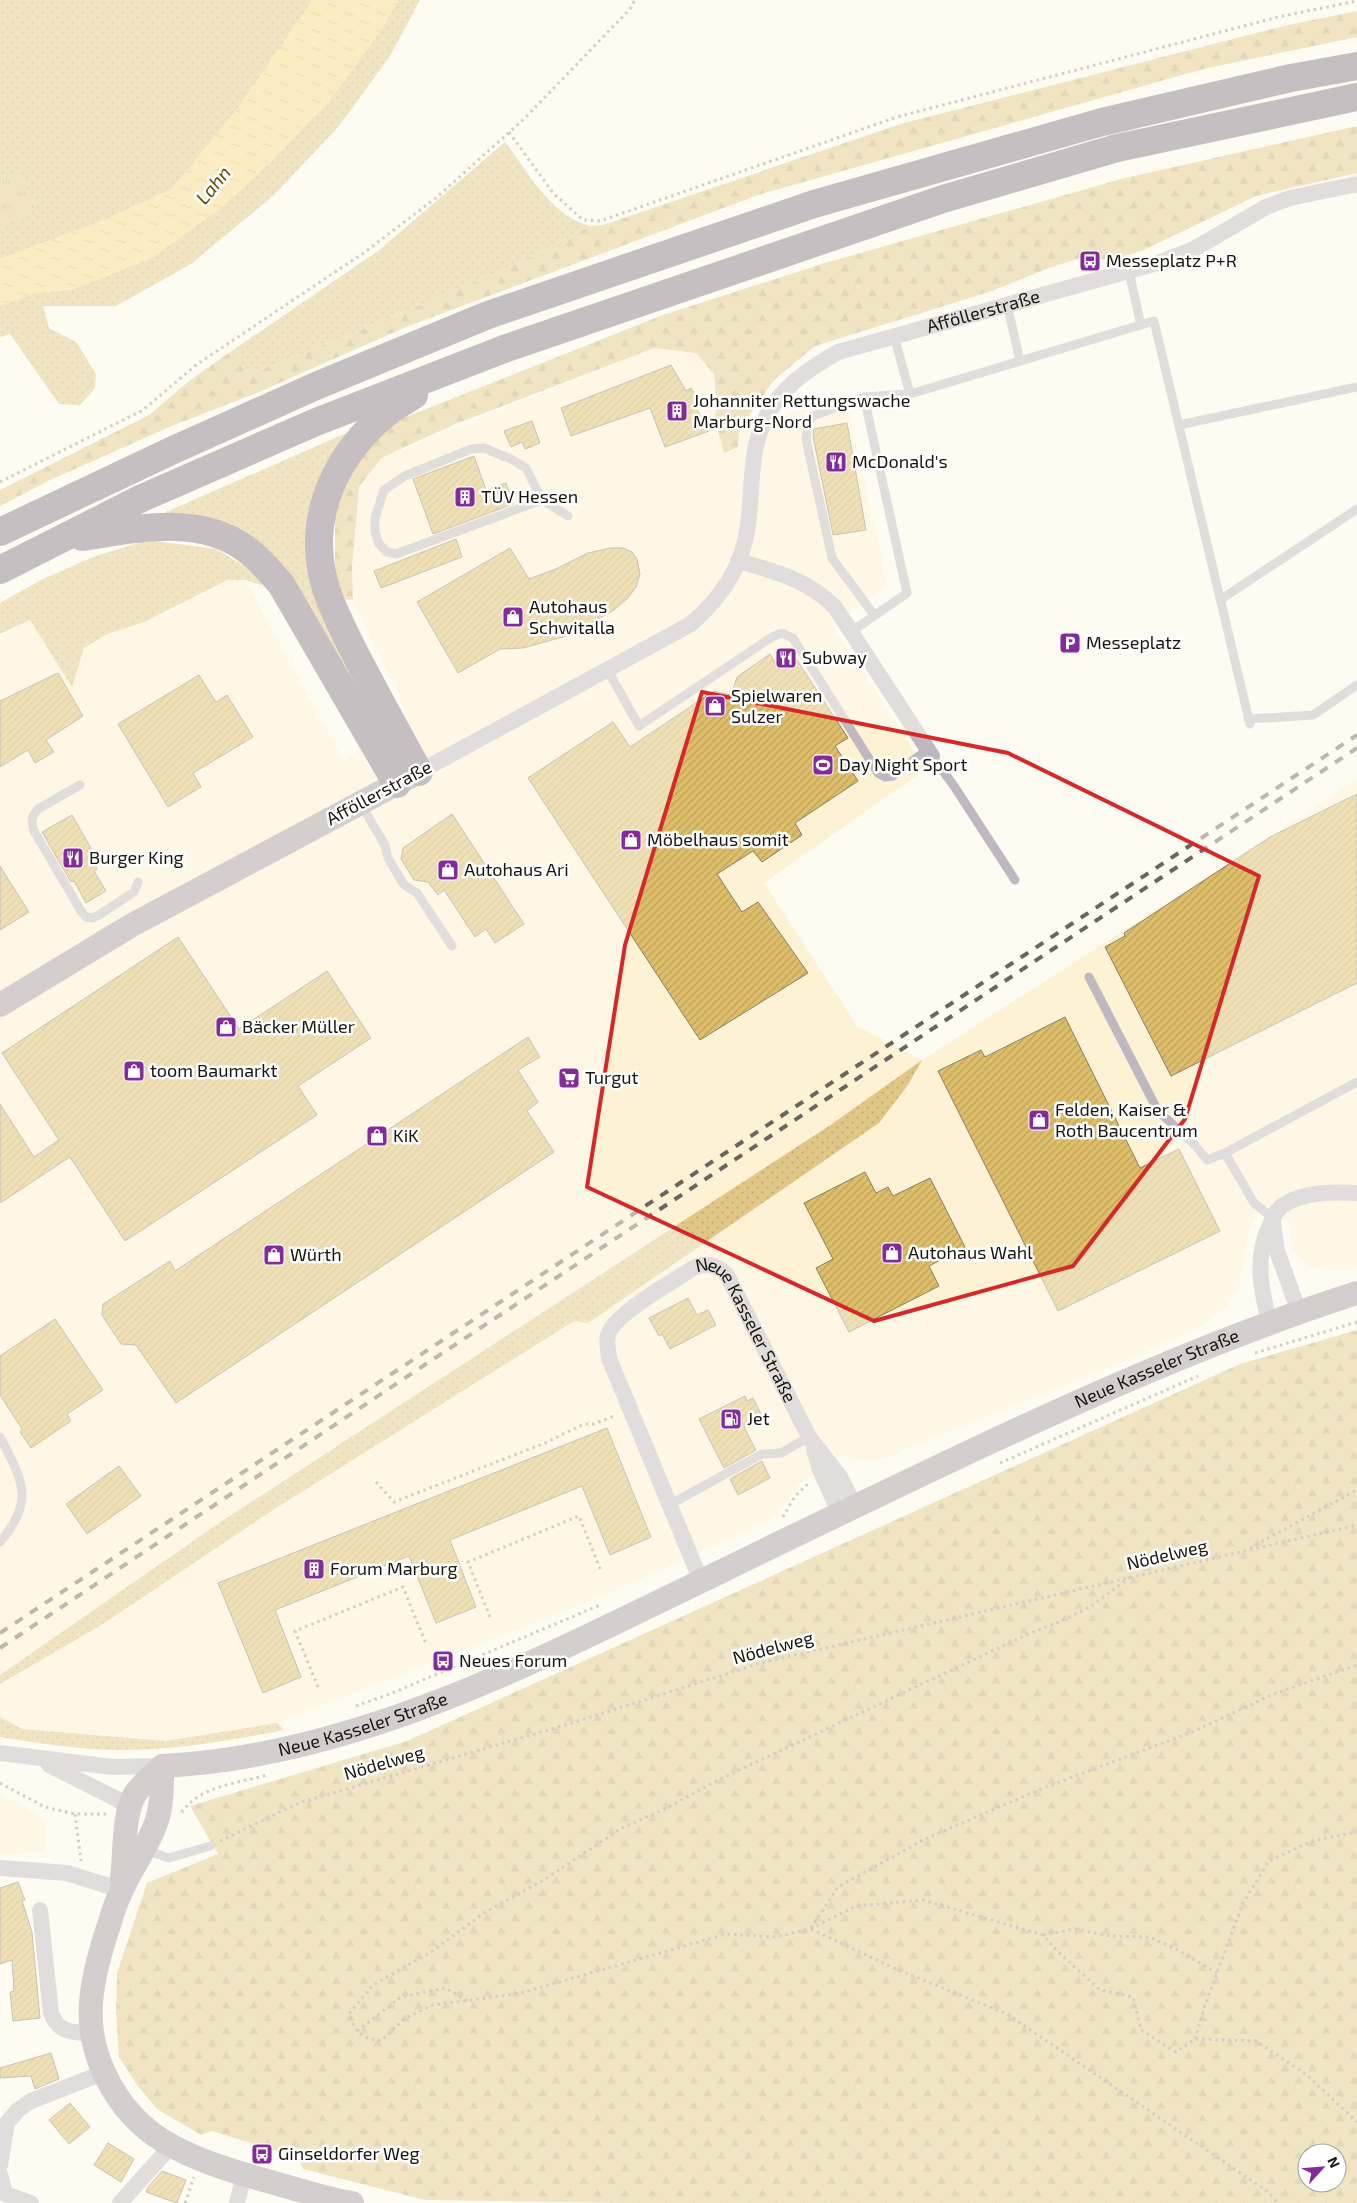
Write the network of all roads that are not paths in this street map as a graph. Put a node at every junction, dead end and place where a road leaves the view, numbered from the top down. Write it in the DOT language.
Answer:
graph roads {
  1 [pos="1357,66"];
  2 [pos="1357,97"];
  3 [pos="1357,184"];
  4 [pos="1129,272"];
  5 [pos="1006,304"];
  6 [pos="1141,325"];
  7 [pos="894,336"];
  8 [pos="1020,362"];
  9 [pos="450,369"];
  10 [pos="1357,387"];
  11 [pos="910,394"];
  12 [pos="864,397"];
  13 [pos="1179,426"];
  14 [pos="542,500"];
  15 [pos="1357,509"];
  16 [pos="568,516"];
  17 [pos="0,532"];
  18 [pos="61,540"];
  19 [pos="738,561"];
  20 [pos="0,570"];
  21 [pos="1220,600"];
  22 [pos="874,615"];
  23 [pos="851,632"];
  24 [pos="606,669"];
  25 [pos="1357,686"];
  26 [pos="930,752"];
  27 [pos="408,778"];
  28 [pos="80,785"];
  29 [pos="360,803"];
  30 [pos="1015,880"];
  31 [pos="138,882"];
  32 [pos="452,946"];
  33 [pos="1089,978"];
  34 [pos="0,1005"];
  35 [pos="1357,1082"];
  36 [pos="1225,1153"];
  37 [pos="1357,1193"];
  38 [pos="1273,1218"];
  39 [pos="1357,1294"];
  40 [pos="1299,1312"];
  41 [pos="1269,1322"];
  42 [pos="0,1436"];
  43 [pos="810,1440"];
  44 [pos="669,1505"];
  45 [pos="848,1510"];
  46 [pos="0,1542"];
  47 [pos="701,1580"];
  48 [pos="0,1753"];
  49 [pos="38,1759"];
  50 [pos="162,1766"];
  51 [pos="129,1812"];
  52 [pos="210,1846"];
  53 [pos="143,1850"];
  54 [pos="0,1868"];
  55 [pos="121,1890"];
  56 [pos="40,1910"];
  57 [pos="93,2034"];
  58 [pos="103,2073"];
  59 [pos="171,2146"];
  60 [pos="0,2165"];
  61 [pos="0,2174"];
  62 [pos="244,2175"];
  63 [pos="312,2199"];
  64 [pos="31,2203"];
  65 [pos="120,2203"];
  66 [pos="237,2203"];
  67 [pos="352,2203"];
  1 -- 17 [label="highway"];
  2 -- 9 [label="highway"];
  3 -- 4 [label="street, Afföllerstraße"];
  4 -- 5 [label="street, Afföllerstraße"];
  4 -- 6 [label="lane"];
  5 -- 7 [label="street, Afföllerstraße"];
  5 -- 8 [label="lane"];
  6 -- 8 [label="lane"];
  6 -- 13 [label="lane"];
  7 -- 11 [label="lane"];
  7 -- 19 [label="street, Afföllerstraße"];
  8 -- 11 [label="lane"];
  9 -- 18 [label="highway"];
  9 -- 27 [label="highway"];
  10 -- 13 [label="lane"];
  11 -- 12 [label="lane"];
  12 -- 22 [label="lane"];
  12 -- 22 [label="lane"];
  13 -- 21 [label="lane"];
  14 -- 14 [label="lane"];
  14 -- 16 [label="lane"];
  15 -- 21 [label="lane"];
  18 -- 20 [label="highway"];
  18 -- 27 [label="highway"];
  19 -- 23 [label="street"];
  19 -- 24 [label="street, Afföllerstraße"];
  21 -- 25 [label="lane"];
  22 -- 23 [label="lane"];
  23 -- 26 [label="street"];
  24 -- 26 [label="lane"];
  24 -- 27 [label="street, Afföllerstraße"];
  26 -- 30 [label="lane"];
  27 -- 29 [label="main road, Afföllerstraße"];
  28 -- 31 [label="lane"];
  29 -- 32 [label="lane"];
  29 -- 34 [label="main road, Afföllerstraße"];
  33 -- 36 [label="lane"];
  35 -- 36 [label="lane"];
  36 -- 38 [label="lane"];
  37 -- 38 [label="street"];
  38 -- 40 [label="street"];
  38 -- 41 [label="street"];
  39 -- 40 [label="main road, Neue Kasseler Straße"];
  40 -- 41 [label="main road, Neue Kasseler Straße"];
  41 -- 45 [label="main road, Neue Kasseler Straße"];
  42 -- 46 [label="lane"];
  43 -- 44 [label="lane"];
  43 -- 44 [label="street, Neue Kasseler Straße"];
  43 -- 45 [label="street, Neue Kasseler Straße"];
  43 -- 45 [label="street, Neue Kasseler Straße"];
  44 -- 47 [label="street, Neue Kasseler Straße"];
  45 -- 47 [label="main road, Neue Kasseler Straße"];
  47 -- 50 [label="main road, Neue Kasseler Straße"];
  48 -- 49 [label="street, Neue Kasseler Straße"];
  49 -- 50 [label="street, Neue Kasseler Straße"];
  49 -- 51 [label="street"];
  50 -- 51 [label="main road"];
  50 -- 53 [label="main road"];
  51 -- 55 [label="main road"];
  52 -- 53 [label="lane"];
  53 -- 55 [label="main road"];
  54 -- 55 [label="street"];
  55 -- 57 [label="main road"];
  56 -- 57 [label="street"];
  57 -- 58 [label="main road"];
  58 -- 59 [label="main road"];
  58 -- 60 [label="street"];
  59 -- 62 [label="main road"];
  59 -- 65 [label="street"];
  61 -- 64 [label="street"];
  62 -- 63 [label="main road"];
  62 -- 66 [label="street"];
  63 -- 67 [label="main road"];
}
